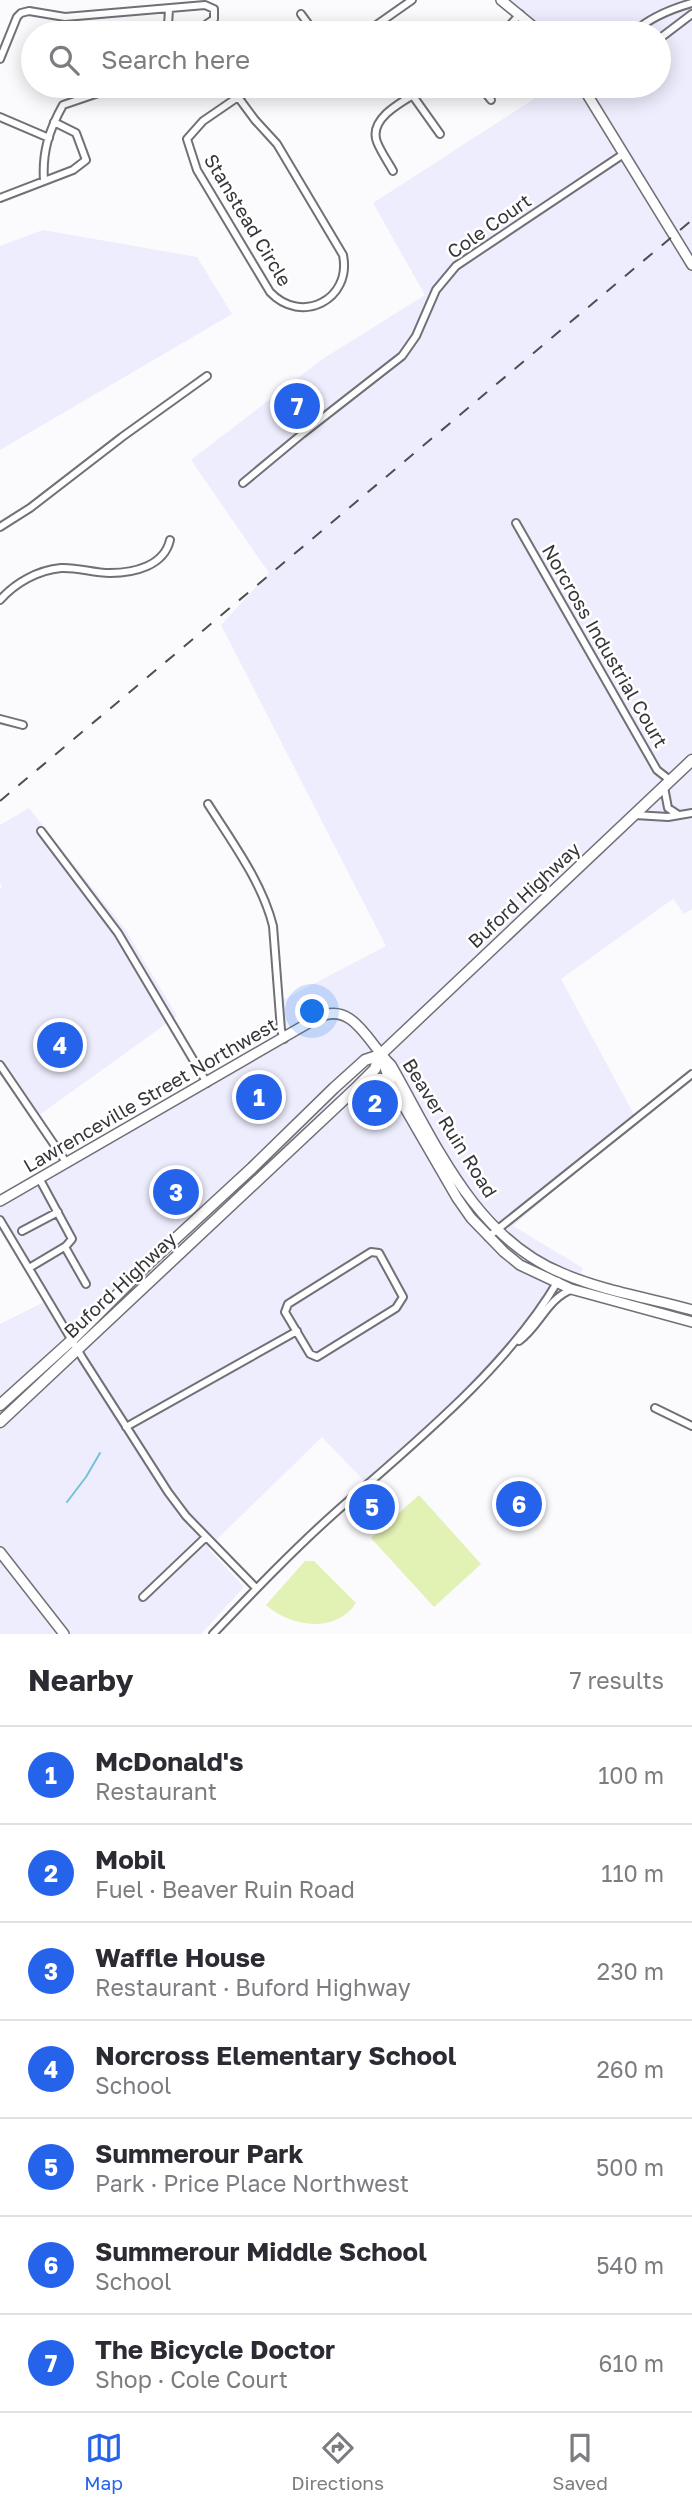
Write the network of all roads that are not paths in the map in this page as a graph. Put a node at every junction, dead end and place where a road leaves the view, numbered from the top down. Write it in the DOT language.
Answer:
graph roads {
  1 [pos="412,0"];
  2 [pos="501,0"];
  3 [pos="692,3"];
  4 [pos="169,9"];
  5 [pos="302,14"];
  6 [pos="520,14"];
  7 [pos="692,14"];
  8 [pos="168,21"];
  9 [pos="211,21"];
  10 [pos="307,21"];
  11 [pos="382,21"];
  12 [pos="515,21"];
  13 [pos="528,21"];
  14 [pos="649,21"];
  15 [pos="671,30"];
  16 [pos="0,59"];
  17 [pos="86,98"];
  18 [pos="237,98"];
  19 [pos="239,98"];
  20 [pos="410,98"];
  21 [pos="414,98"];
  22 [pos="590,98"];
  23 [pos="0,117"];
  24 [pos="54,122"];
  25 [pos="440,134"];
  26 [pos="49,138"];
  27 [pos="622,155"];
  28 [pos="393,171"];
  29 [pos="44,181"];
  30 [pos="0,198"];
  31 [pos="692,265"];
  32 [pos="208,376"];
  33 [pos="243,483"];
  34 [pos="516,523"];
  35 [pos="0,527"];
  36 [pos="170,540"];
  37 [pos="0,600"];
  38 [pos="0,719"];
  39 [pos="23,725"];
  40 [pos="692,760"];
  41 [pos="668,784"];
  42 [pos="208,804"];
  43 [pos="692,813"];
  44 [pos="635,815"];
  45 [pos="679,815"];
  46 [pos="41,831"];
  47 [pos="284,1039"];
  48 [pos="380,1055"];
  49 [pos="0,1065"];
  50 [pos="692,1074"];
  51 [pos="3,1076"];
  52 [pos="207,1083"];
  53 [pos="391,1084"];
  54 [pos="354,1090"];
  55 [pos="66,1162"];
  56 [pos="39,1178"];
  57 [pos="239,1180"];
  58 [pos="247,1190"];
  59 [pos="0,1201"];
  60 [pos="58,1212"];
  61 [pos="0,1220"];
  62 [pos="497,1229"];
  63 [pos="22,1231"];
  64 [pos="488,1237"];
  65 [pos="65,1247"];
  66 [pos="29,1268"];
  67 [pos="562,1274"];
  68 [pos="557,1283"];
  69 [pos="86,1284"];
  70 [pos="573,1289"];
  71 [pos="692,1310"];
  72 [pos="692,1322"];
  73 [pos="296,1331"];
  74 [pos="74,1345"];
  75 [pos="511,1346"];
  76 [pos="0,1405"];
  77 [pos="655,1408"];
  78 [pos="0,1422"];
  79 [pos="692,1426"];
  80 [pos="126,1427"];
  81 [pos="206,1537"];
  82 [pos="0,1552"];
  83 [pos="256,1588"];
  84 [pos="143,1597"];
  85 [pos="64,1634"];
  86 [pos="213,1634"];
  1 -- 11 [label="street"];
  2 -- 6 [label="main road"];
  3 -- 14 [label="street"];
  4 -- 8 [label="street"];
  4 -- 9 [label="street"];
  4 -- 16 [label="street"];
  5 -- 10 [label="street"];
  6 -- 12 [label="street"];
  6 -- 13 [label="main road"];
  7 -- 15 [label="street"];
  17 -- 24 [label="street"];
  18 -- 19 [label="street, Stanstead Circle"];
  20 -- 28 [label="street"];
  21 -- 25 [label="street"];
  22 -- 27 [label="main road"];
  23 -- 26 [label="street"];
  24 -- 26 [label="street"];
  24 -- 29 [label="street"];
  26 -- 29 [label="street"];
  27 -- 31 [label="main road"];
  27 -- 33 [label="street, Cole Court"];
  29 -- 30 [label="street"];
  32 -- 35 [label="street"];
  34 -- 41 [label="street, Norcross Industrial Court"];
  36 -- 37 [label="street"];
  38 -- 39 [label="street"];
  40 -- 41 [label="main road, Buford Highway"];
  41 -- 44 [label="main road, Buford Highway"];
  41 -- 45 [label="street, Norcross Industrial Court"];
  42 -- 47 [label="street"];
  43 -- 45 [label="street"];
  44 -- 45 [label="street"];
  44 -- 48 [label="main road, Buford Highway"];
  46 -- 52 [label="street"];
  47 -- 48 [label="main road, Lawrenceville Street Northwest"];
  47 -- 52 [label="main road, Lawrenceville Street Northwest"];
  48 -- 53 [label="main road, Beaver Ruin Road"];
  48 -- 54 [label="main road, Buford Highway"];
  48 -- 57 [label="main road, Buford Highway"];
  48 -- 62 [label="main road, Beaver Ruin Road"];
  49 -- 51 [label="street"];
  50 -- 62 [label="street"];
  51 -- 55 [label="street"];
  52 -- 55 [label="main road, Lawrenceville Street Northwest"];
  53 -- 54 [label="main road"];
  53 -- 64 [label="main road, Beaver Ruin Road"];
  54 -- 58 [label="main road, Buford Highway"];
  55 -- 56 [label="main road, Lawrenceville Street Northwest"];
  56 -- 59 [label="main road, Lawrenceville Street Northwest"];
  56 -- 60 [label="street"];
  57 -- 58 [label="main road"];
  57 -- 74 [label="main road, Buford Highway"];
  58 -- 74 [label="main road, Buford Highway"];
  60 -- 63 [label="street"];
  60 -- 65 [label="street"];
  61 -- 66 [label="street"];
  62 -- 64 [label="street"];
  62 -- 67 [label="main road, Beaver Ruin Road"];
  64 -- 68 [label="main road, Beaver Ruin Road"];
  65 -- 66 [label="street"];
  65 -- 69 [label="street"];
  66 -- 74 [label="street"];
  67 -- 68 [label="street"];
  67 -- 71 [label="main road, Beaver Ruin Road"];
  68 -- 70 [label="main road, Beaver Ruin Road"];
  68 -- 75 [label="street"];
  70 -- 72 [label="main road, Beaver Ruin Road"];
  70 -- 75 [label="street"];
  73 -- 73 [label="street"];
  73 -- 80 [label="street"];
  74 -- 76 [label="main road, Buford Highway"];
  74 -- 78 [label="main road, Buford Highway"];
  74 -- 80 [label="street"];
  75 -- 83 [label="street"];
  77 -- 79 [label="street"];
  80 -- 81 [label="street"];
  81 -- 83 [label="street"];
  81 -- 84 [label="street"];
  82 -- 85 [label="main road"];
  83 -- 86 [label="street"];
}
